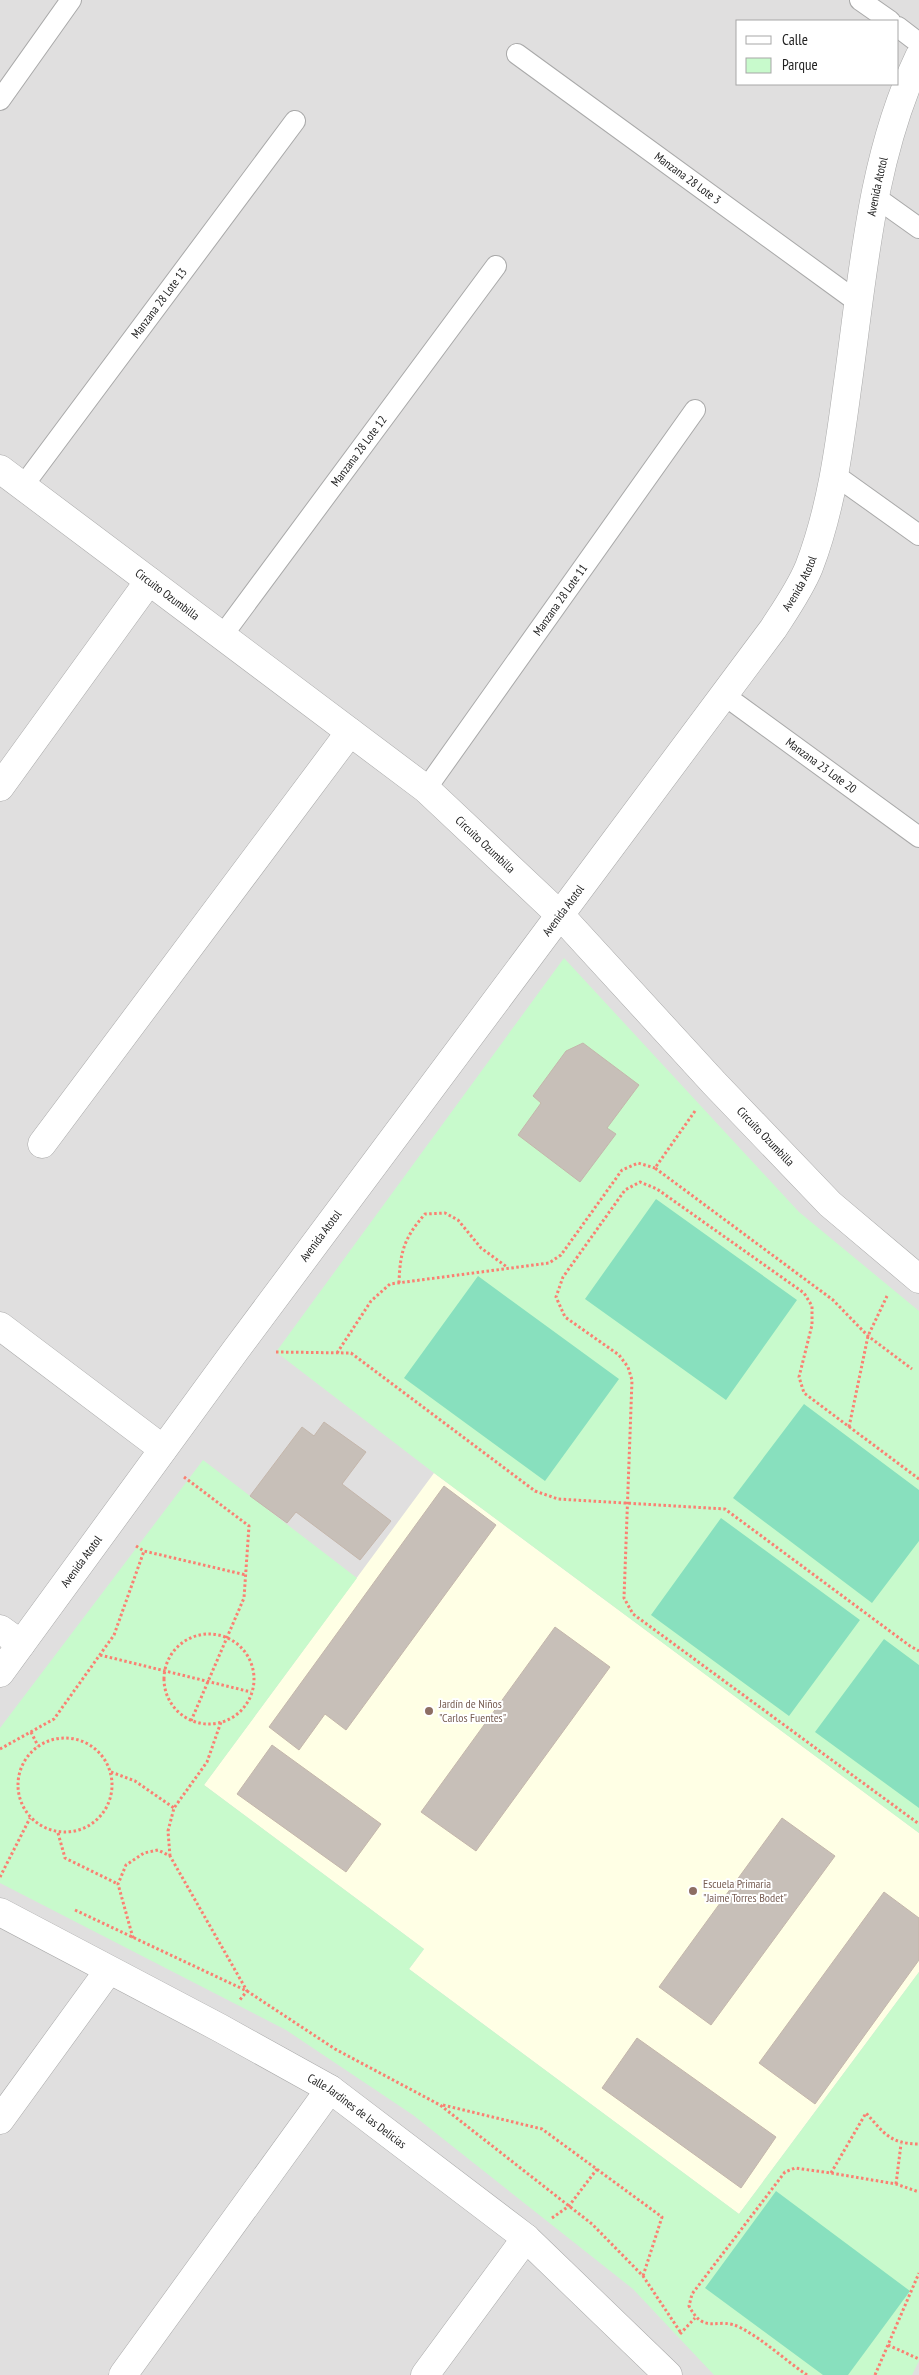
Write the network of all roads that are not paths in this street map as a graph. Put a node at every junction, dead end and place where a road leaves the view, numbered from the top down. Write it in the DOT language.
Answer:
graph roads {
  1 [pos="71,0"];
  2 [pos="860,0"];
  3 [pos="889,20"];
  4 [pos="899,28"];
  5 [pos="919,43"];
  6 [pos="517,54"];
  7 [pos="919,57"];
  8 [pos="0,100"];
  9 [pos="296,121"];
  10 [pos="874,196"];
  11 [pos="919,228"];
  12 [pos="496,266"];
  13 [pos="859,303"];
  14 [pos="695,410"];
  15 [pos="0,469"];
  16 [pos="835,475"];
  17 [pos="23,486"];
  18 [pos="919,535"];
  19 [pos="149,581"];
  20 [pos="222,636"];
  21 [pos="724,695"];
  22 [pos="350,732"];
  23 [pos="0,787"];
  24 [pos="426,789"];
  25 [pos="919,837"];
  26 [pos="561,916"];
  27 [pos="42,1144"];
  28 [pos="911,1272"];
  29 [pos="0,1326"];
  30 [pos="160,1453"];
  31 [pos="10,1636"];
  32 [pos="0,1673"];
  33 [pos="0,1912"];
  34 [pos="109,1970"];
  35 [pos="330,2090"];
  36 [pos="0,2120"];
  37 [pos="526,2238"];
  38 [pos="123,2375"];
  39 [pos="425,2375"];
  40 [pos="668,2375"];
  1 -- 8 [label="lane"];
  2 -- 3 [label="lane"];
  4 -- 5 [label="lane"];
  6 -- 13 [label="lane, Manzana 28 Lote 3"];
  7 -- 10 [label="street, Avenida Atotol"];
  9 -- 17 [label="lane, Manzana 28 Lote 13"];
  10 -- 11 [label="lane"];
  10 -- 13 [label="street, Avenida Atotol"];
  12 -- 20 [label="lane, Manzana 28 Lote 12"];
  13 -- 16 [label="street, Avenida Atotol"];
  14 -- 24 [label="lane, Manzana 28 Lote 11"];
  15 -- 17 [label="street, Circuito Ozumbilla"];
  16 -- 18 [label="lane"];
  16 -- 21 [label="street, Avenida Atotol"];
  17 -- 19 [label="street, Circuito Ozumbilla"];
  19 -- 20 [label="street, Circuito Ozumbilla"];
  19 -- 23 [label="street"];
  20 -- 22 [label="street, Circuito Ozumbilla"];
  21 -- 25 [label="lane, Manzana 23 Lote 20"];
  21 -- 26 [label="street, Avenida Atotol"];
  22 -- 24 [label="street, Circuito Ozumbilla"];
  22 -- 27 [label="street"];
  24 -- 26 [label="street, Circuito Ozumbilla"];
  26 -- 28 [label="street, Circuito Ozumbilla"];
  26 -- 30 [label="street, Avenida Atotol"];
  29 -- 30 [label="street"];
  30 -- 31 [label="street, Avenida Atotol"];
  31 -- 32 [label="street, Avenida Atotol"];
  33 -- 34 [label="street, Calle Jardines de las Delicias"];
  34 -- 35 [label="street, Calle Jardines de las Delicias"];
  34 -- 36 [label="street"];
  35 -- 37 [label="street, Calle Jardines de las Delicias"];
  35 -- 38 [label="street"];
  37 -- 39 [label="street"];
  37 -- 40 [label="street, Calle Jardines de las Delicias"];
}
